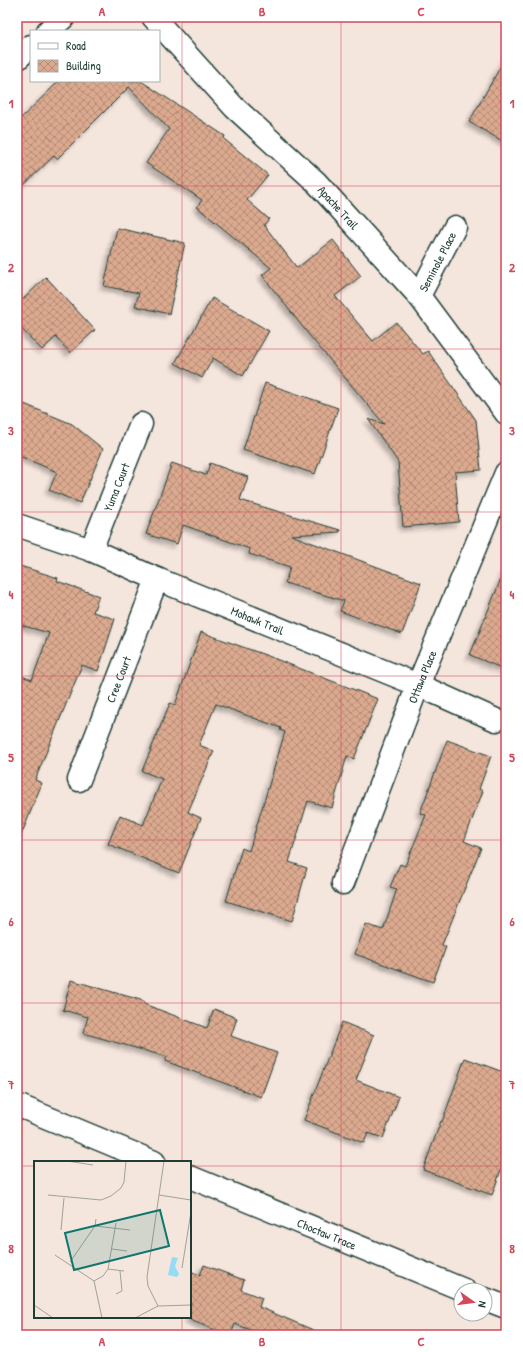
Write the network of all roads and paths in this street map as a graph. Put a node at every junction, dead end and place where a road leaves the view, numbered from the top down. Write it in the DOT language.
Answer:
graph roads {
  1 [pos="64,17"];
  2 [pos="153,17"];
  3 [pos="49,30"];
  4 [pos="30,47"];
  5 [pos="17,59"];
  6 [pos="455,227"];
  7 [pos="419,296"];
  8 [pos="506,413"];
  9 [pos="141,424"];
  10 [pos="506,473"];
  11 [pos="17,525"];
  12 [pos="90,550"];
  13 [pos="156,579"];
  14 [pos="418,685"];
  15 [pos="496,720"];
  16 [pos="79,780"];
  17 [pos="343,883"];
  18 [pos="17,1105"];
  19 [pos="152,1161"];
  20 [pos="191,1177"];
  21 [pos="453,1285"];
  22 [pos="493,1302"];
  23 [pos="506,1307"];
  1 -- 3 [label="street"];
  2 -- 7 [label="street, Apache Trail"];
  4 -- 5 [label="street"];
  6 -- 7 [label="street, Seminole Place"];
  7 -- 8 [label="street, Apache Trail"];
  9 -- 12 [label="street, Yuma Court"];
  10 -- 14 [label="street, Ottawa Place"];
  11 -- 12 [label="street, Mohawk Trail"];
  12 -- 13 [label="street, Mohawk Trail"];
  13 -- 14 [label="street, Mohawk Trail"];
  13 -- 16 [label="street, Cree Court"];
  14 -- 15 [label="street, Mohawk Trail"];
  14 -- 17 [label="street, Ottawa Place"];
  18 -- 19 [label="street"];
  20 -- 21 [label="street, Choctaw Trace"];
  22 -- 23 [label="street"];
}
